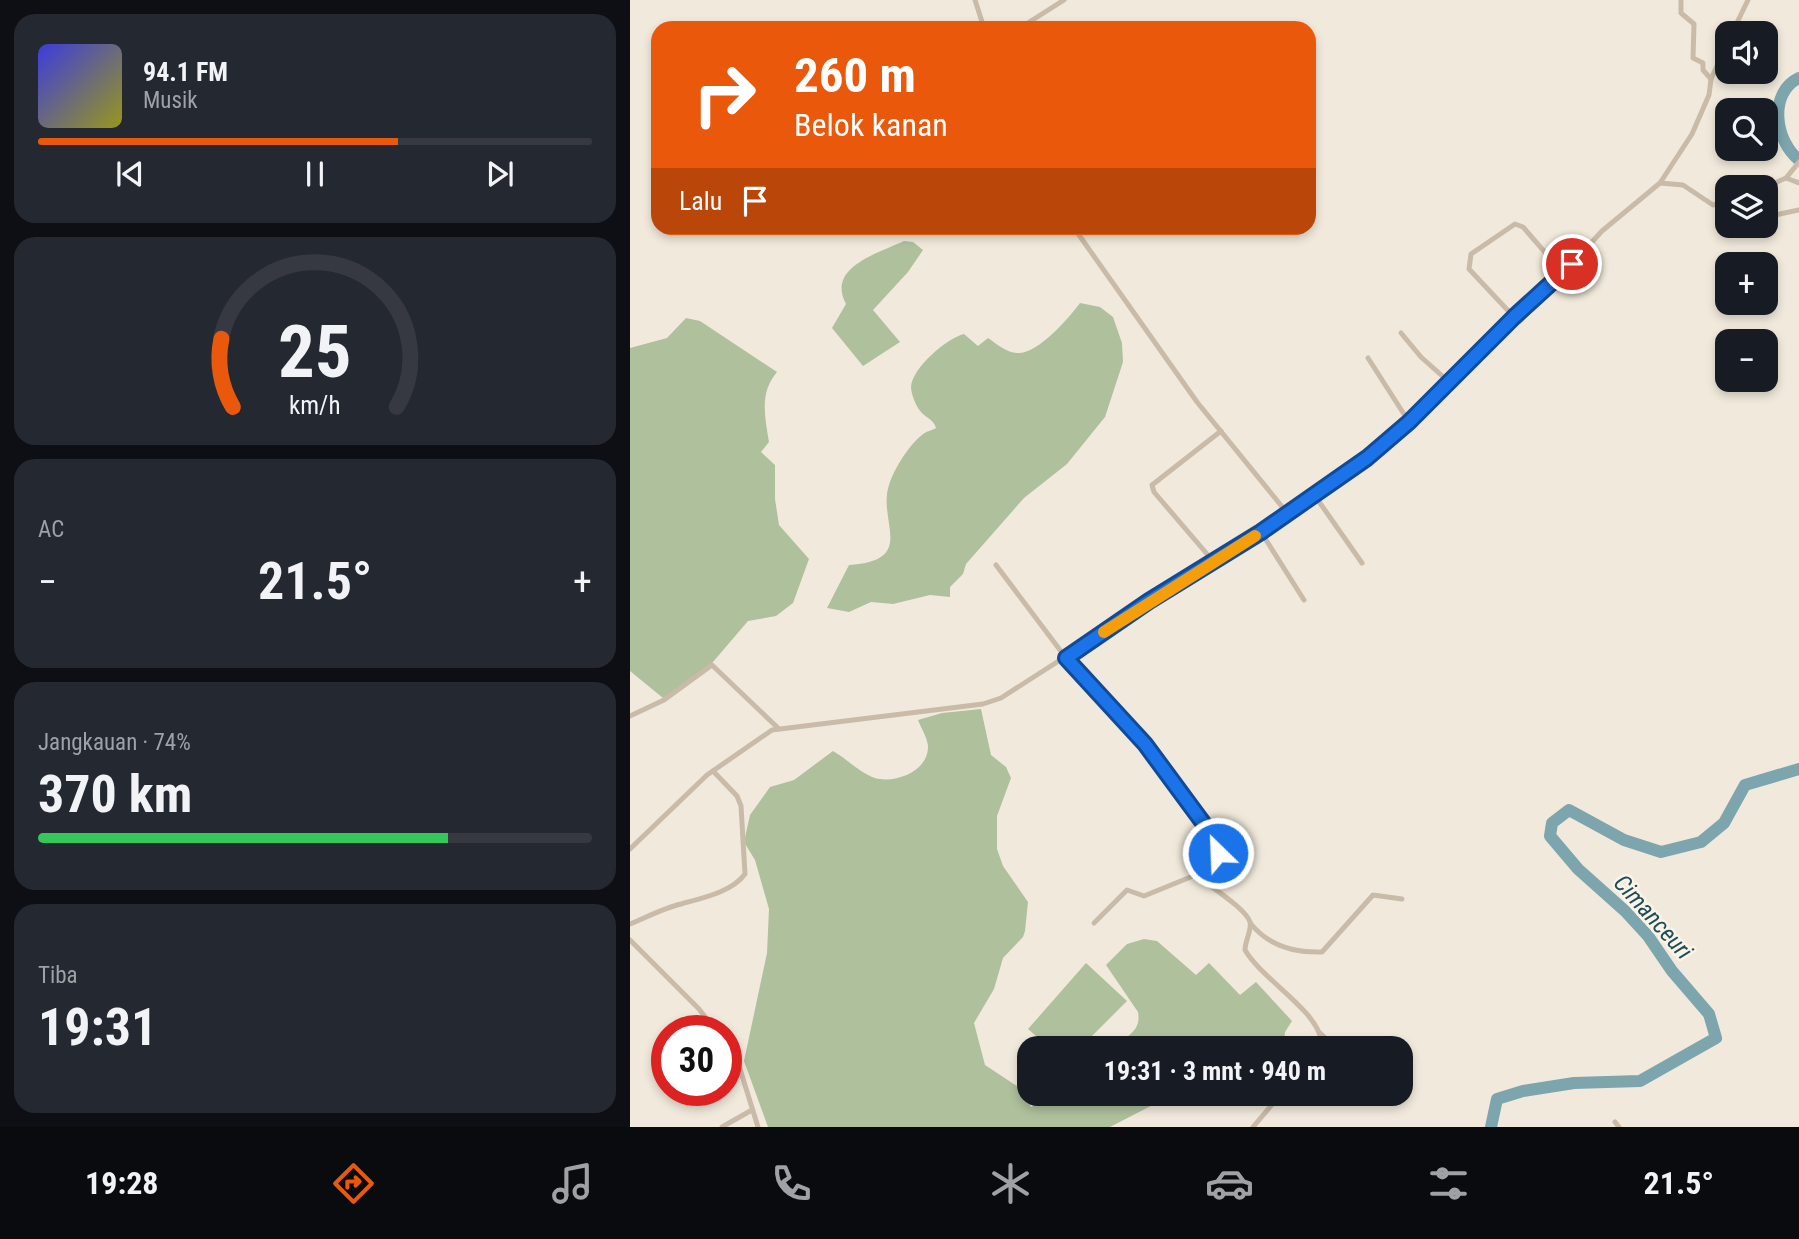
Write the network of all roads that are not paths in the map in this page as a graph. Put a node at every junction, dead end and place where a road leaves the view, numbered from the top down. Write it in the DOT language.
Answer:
graph roads {
  1 [pos="975,0"];
  2 [pos="1064,0"];
  3 [pos="1681,0"];
  4 [pos="1748,0"];
  5 [pos="982,21"];
  6 [pos="1031,21"];
  7 [pos="1738,21"];
  8 [pos="1715,70"];
  9 [pos="1711,79"];
  10 [pos="1799,162"];
  11 [pos="1786,178"];
  12 [pos="1778,182"];
  13 [pos="1660,183"];
  14 [pos="1799,183"];
  15 [pos="1715,205"];
  16 [pos="1799,210"];
  17 [pos="1778,214"];
  18 [pos="1079,235"];
  19 [pos="1562,272"];
  20 [pos="1514,317"];
  21 [pos="1401,333"];
  22 [pos="1367,358"];
  23 [pos="1449,382"];
  24 [pos="1409,422"];
  25 [pos="1221,431"];
  26 [pos="1315,496"];
  27 [pos="1288,514"];
  28 [pos="1261,532"];
  29 [pos="1213,561"];
  30 [pos="1362,563"];
  31 [pos="996,565"];
  32 [pos="1304,600"];
  33 [pos="1066,658"];
  34 [pos="630,716"];
  35 [pos="778,728"];
  36 [pos="713,771"];
  37 [pos="630,849"];
  38 [pos="1198,874"];
  39 [pos="1402,899"];
  40 [pos="1094,923"];
  41 [pos="630,924"];
  42 [pos="1251,924"];
  43 [pos="630,940"];
  44 [pos="704,1015"];
  45 [pos="1320,1033"];
  46 [pos="1320,1036"];
  47 [pos="1323,1036"];
  48 [pos="742,1076"];
  49 [pos="1270,1106"];
  50 [pos="752,1110"];
  51 [pos="722,1127"];
  52 [pos="758,1127"];
  53 [pos="1252,1127"];
  1 -- 5 [label="street"];
  2 -- 6 [label="street"];
  3 -- 9 [label="street"];
  4 -- 7 [label="street"];
  8 -- 9 [label="street"];
  9 -- 13 [label="street"];
  10 -- 11 [label="street"];
  11 -- 12 [label="street"];
  11 -- 14 [label="street"];
  13 -- 15 [label="street"];
  13 -- 19 [label="street"];
  16 -- 17 [label="street"];
  18 -- 25 [label="street"];
  19 -- 20 [label="street"];
  19 -- 20 [label="street"];
  20 -- 23 [label="street"];
  21 -- 23 [label="street"];
  22 -- 24 [label="street"];
  23 -- 24 [label="street"];
  24 -- 26 [label="street"];
  25 -- 27 [label="street"];
  25 -- 29 [label="street"];
  26 -- 27 [label="street"];
  26 -- 30 [label="street"];
  27 -- 28 [label="street"];
  28 -- 29 [label="street"];
  28 -- 32 [label="street"];
  29 -- 33 [label="street"];
  31 -- 33 [label="street"];
  33 -- 35 [label="street"];
  33 -- 38 [label="street"];
  34 -- 35 [label="street"];
  35 -- 36 [label="street"];
  36 -- 37 [label="street"];
  36 -- 41 [label="street"];
  38 -- 40 [label="street"];
  38 -- 42 [label="street"];
  39 -- 42 [label="street"];
  42 -- 45 [label="street"];
  43 -- 44 [label="street"];
  45 -- 46 [label="street"];
  45 -- 47 [label="street"];
  48 -- 50 [label="street"];
  49 -- 53 [label="street"];
  50 -- 51 [label="street"];
  50 -- 52 [label="street"];
}
